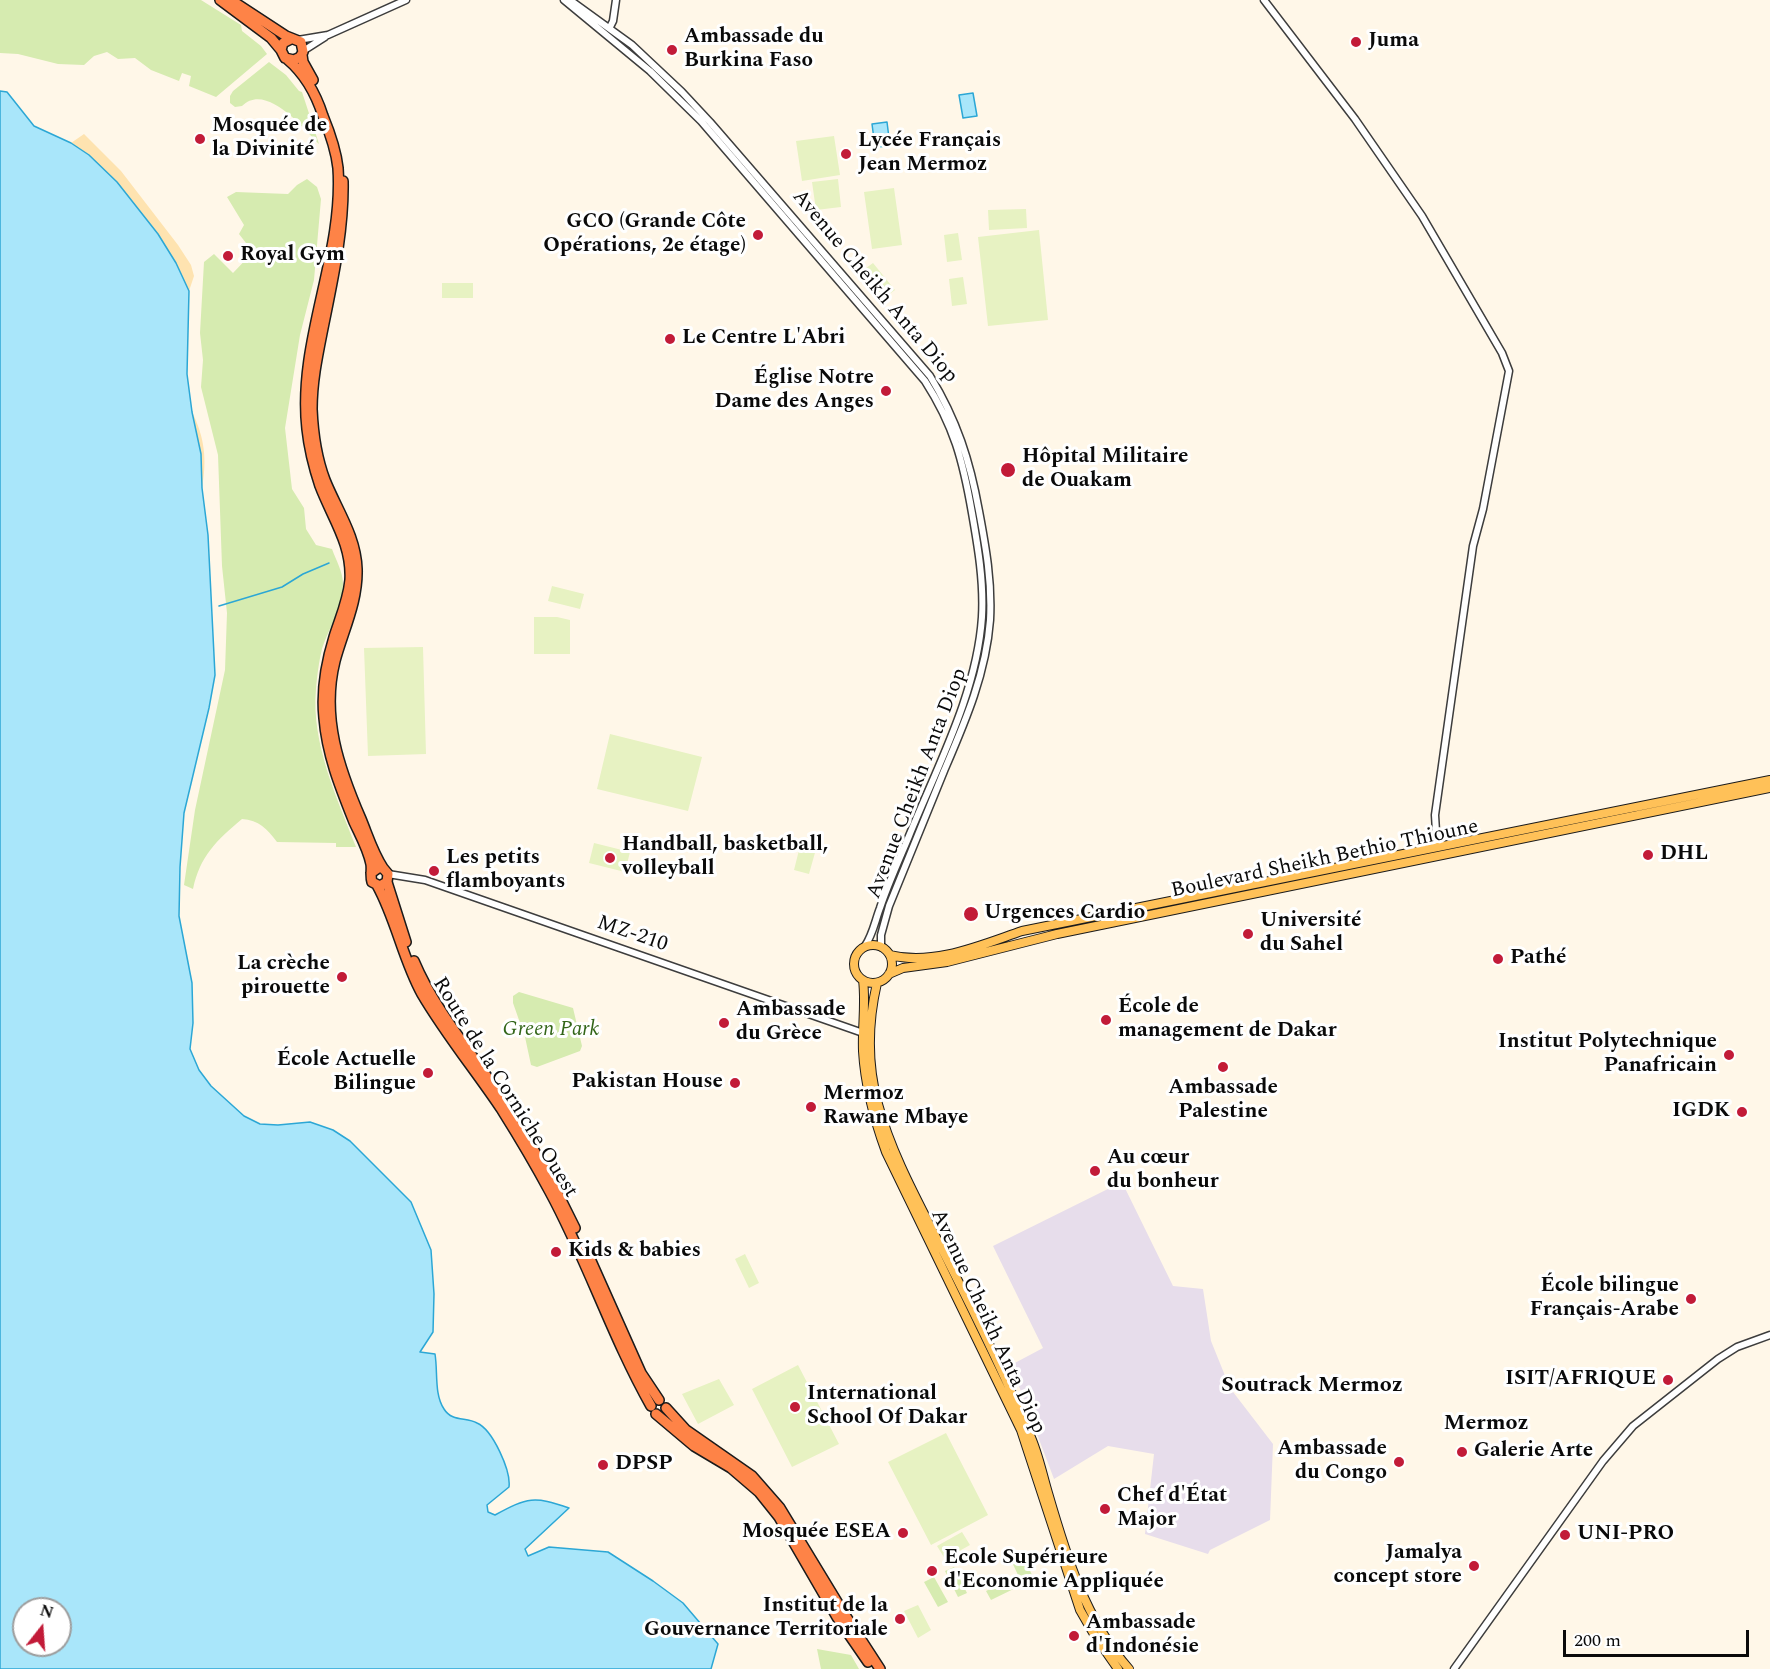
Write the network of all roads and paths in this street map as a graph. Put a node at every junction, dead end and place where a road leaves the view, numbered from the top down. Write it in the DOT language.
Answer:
graph roads {
  1 [pos="220,0"];
  2 [pos="231,0"];
  3 [pos="406,0"];
  4 [pos="564,0"];
  5 [pos="570,0"];
  6 [pos="616,0"];
  7 [pos="1264,0"];
  8 [pos="610,27"];
  9 [pos="328,35"];
  10 [pos="295,40"];
  11 [pos="281,50"];
  12 [pos="303,53"];
  13 [pos="287,59"];
  14 [pos="303,70"];
  15 [pos="323,309"];
  16 [pos="1770,780"];
  17 [pos="1770,788"];
  18 [pos="1437,848"];
  19 [pos="371,873"];
  20 [pos="386,875"];
  21 [pos="377,885"];
  22 [pos="866,946"];
  23 [pos="882,947"];
  24 [pos="890,955"];
  25 [pos="889,974"];
  26 [pos="863,980"];
  27 [pos="877,982"];
  28 [pos="863,1033"];
  29 [pos="1770,1335"];
  30 [pos="658,1407"];
  31 [pos="872,1669"];
  32 [pos="880,1669"];
  33 [pos="1118,1669"];
  34 [pos="1128,1669"];
  35 [pos="1454,1669"];
  1 -- 11 [label="highway"];
  2 -- 10 [label="highway"];
  3 -- 9 [label="street"];
  4 -- 22 [label="street, Avenue Cheikh Anta Diop"];
  5 -- 8 [label="street, Avenue Cheikh Anta Diop"];
  6 -- 8 [label="street"];
  7 -- 18 [label="street"];
  8 -- 23 [label="street, Avenue Cheikh Anta Diop"];
  9 -- 10 [label="street"];
  9 -- 12 [label="street"];
  10 -- 11 [label="highway"];
  10 -- 12 [label="highway"];
  11 -- 13 [label="highway"];
  12 -- 13 [label="highway"];
  12 -- 14 [label="highway, Route de la Corniche Ouest"];
  13 -- 14 [label="highway, Route de la Corniche Ouest"];
  14 -- 15 [label="highway, Route de la Corniche Ouest"];
  15 -- 19 [label="highway, Route de la Corniche Ouest"];
  15 -- 20 [label="highway, Route de la Corniche Ouest"];
  16 -- 18 [label="main road, Boulevard Sheikh Bethio Thioune"];
  17 -- 25 [label="main road, Boulevard Sheikh Bethio Thioune"];
  18 -- 24 [label="main road, Boulevard Sheikh Bethio Thioune"];
  19 -- 20 [label="highway"];
  19 -- 21 [label="highway"];
  20 -- 21 [label="highway"];
  20 -- 28 [label="street, MZ-210"];
  20 -- 30 [label="highway, Route de la Corniche Ouest"];
  21 -- 30 [label="highway, Route de la Corniche Ouest"];
  22 -- 23 [label="main road"];
  22 -- 26 [label="main road"];
  23 -- 24 [label="main road"];
  24 -- 25 [label="main road"];
  25 -- 27 [label="main road"];
  26 -- 27 [label="main road"];
  26 -- 28 [label="main road, Avenue Cheikh Anta Diop"];
  27 -- 34 [label="main road, Avenue Cheikh Anta Diop"];
  28 -- 33 [label="main road, Avenue Cheikh Anta Diop"];
  29 -- 35 [label="street"];
  30 -- 31 [label="highway, Route de la Corniche Ouest"];
  30 -- 32 [label="highway, Route de la Corniche Ouest"];
}
